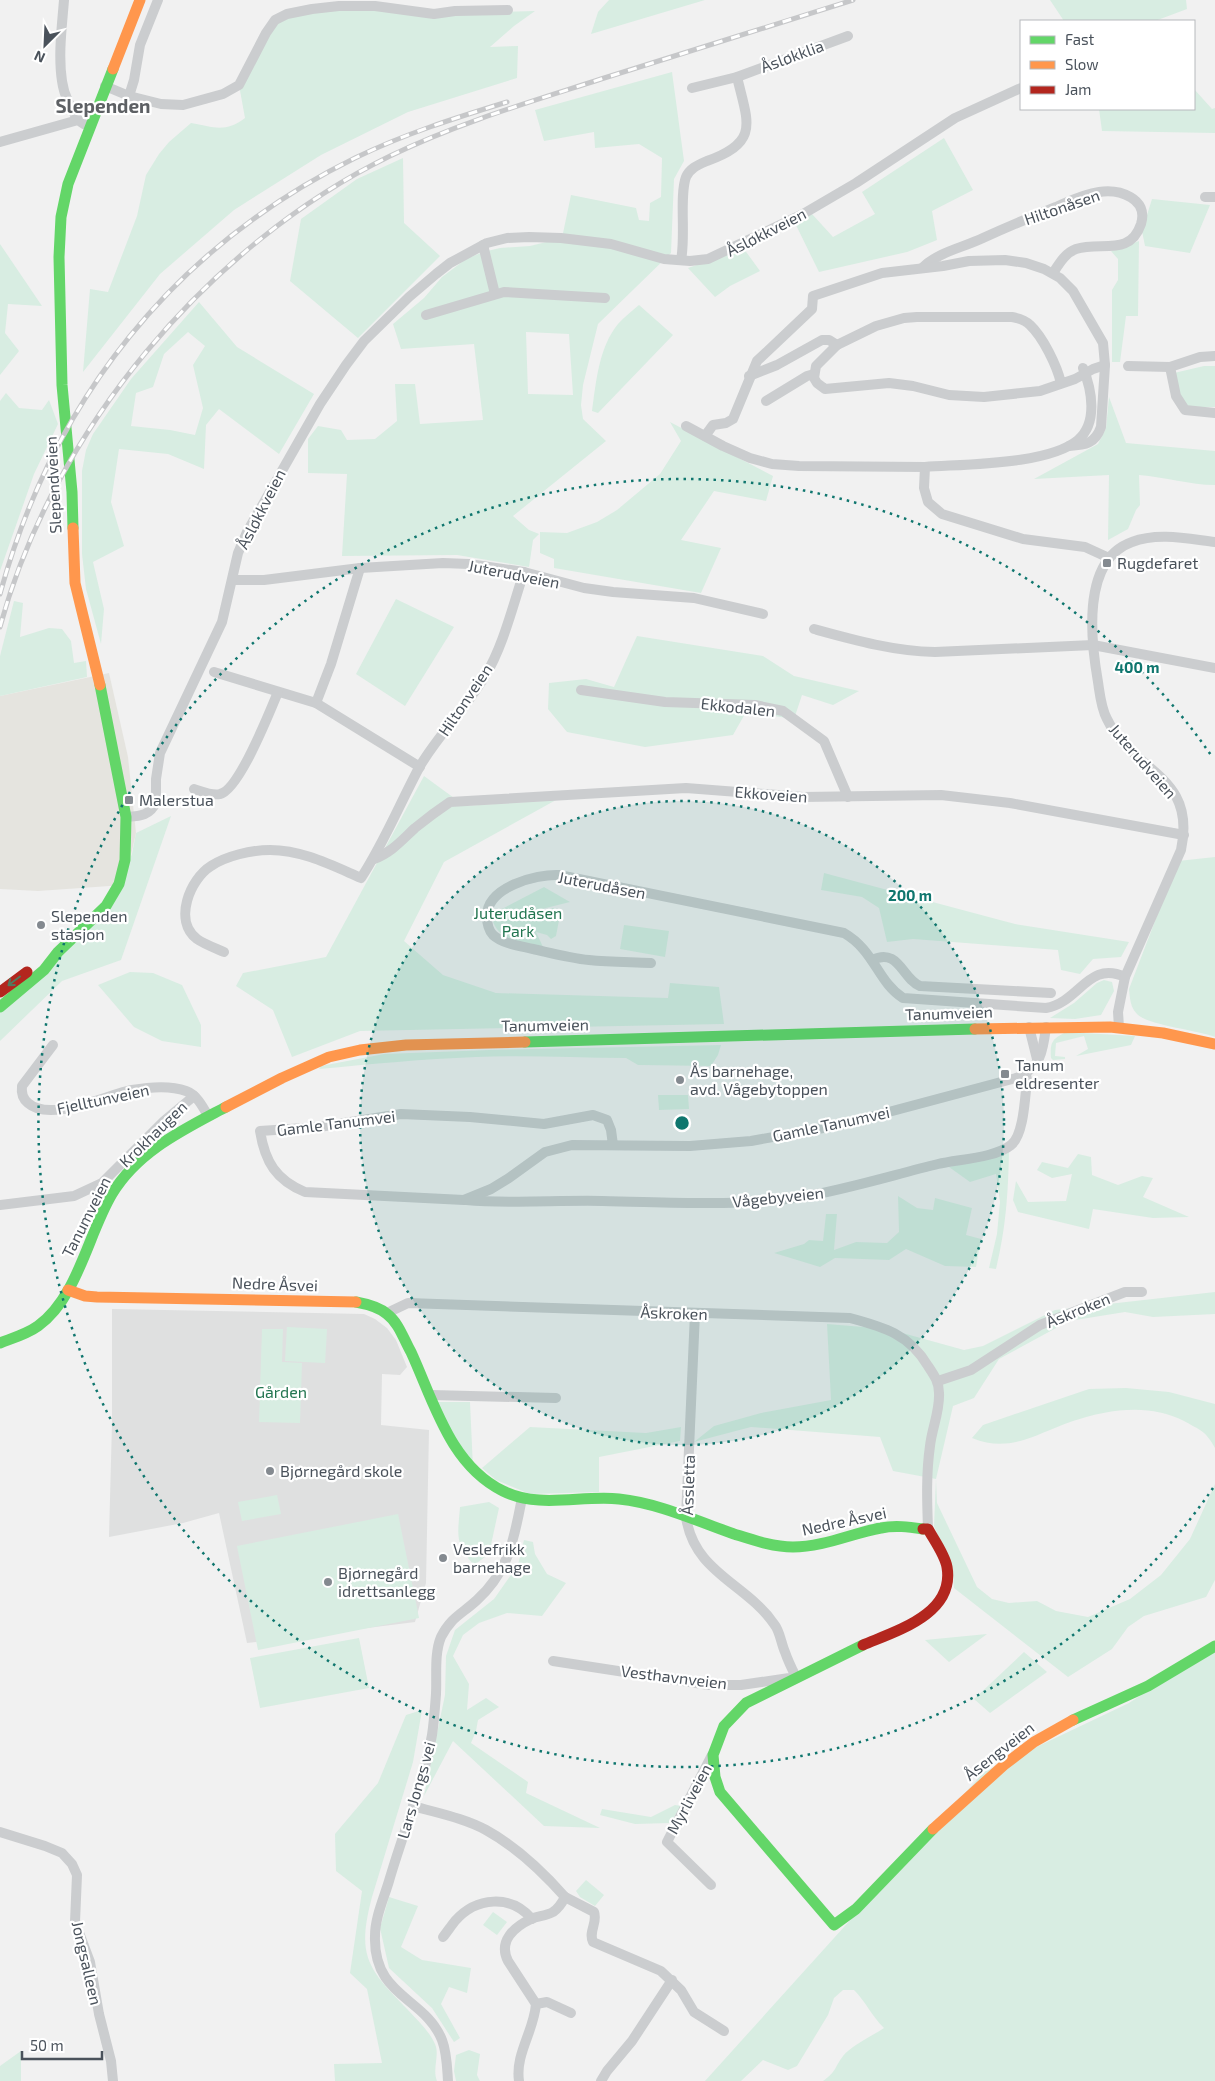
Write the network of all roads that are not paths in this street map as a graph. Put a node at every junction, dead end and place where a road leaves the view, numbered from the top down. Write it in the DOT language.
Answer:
graph roads {
  1 [pos="64,0"];
  2 [pos="140,0"];
  3 [pos="158,0"];
  4 [pos="508,10"];
  5 [pos="848,36"];
  6 [pos="737,77"];
  7 [pos="105,86"];
  8 [pos="692,88"];
  9 [pos="1020,88"];
  10 [pos="129,96"];
  11 [pos="78,120"];
  12 [pos="89,127"];
  13 [pos="0,142"];
  14 [pos="483,244"];
  15 [pos="681,260"];
  16 [pos="922,268"];
  17 [pos="1053,273"];
  18 [pos="495,294"];
  19 [pos="605,298"];
  20 [pos="426,315"];
  21 [pos="837,345"];
  22 [pos="1215,356"];
  23 [pos="1105,365"];
  24 [pos="1128,366"];
  25 [pos="1170,367"];
  26 [pos="1088,368"];
  27 [pos="814,374"];
  28 [pos="749,376"];
  29 [pos="1061,383"];
  30 [pos="766,401"];
  31 [pos="1215,413"];
  32 [pos="686,426"];
  33 [pos="705,436"];
  34 [pos="1069,446"];
  35 [pos="925,467"];
  36 [pos="1215,542"];
  37 [pos="1109,558"];
  38 [pos="360,568"];
  39 [pos="524,572"];
  40 [pos="233,580"];
  41 [pos="763,614"];
  42 [pos="814,629"];
  43 [pos="1093,645"];
  44 [pos="1215,668"];
  45 [pos="214,672"];
  46 [pos="581,690"];
  47 [pos="278,692"];
  48 [pos="316,703"];
  49 [pos="420,767"];
  50 [pos="194,789"];
  51 [pos="848,797"];
  52 [pos="126,817"];
  53 [pos="1184,835"];
  54 [pos="374,858"];
  55 [pos="58,952"];
  56 [pos="224,952"];
  57 [pos="872,960"];
  58 [pos="650,963"];
  59 [pos="1125,977"];
  60 [pos="0,992"];
  61 [pos="1051,993"];
  62 [pos="0,1007"];
  63 [pos="1046,1026"];
  64 [pos="1029,1027"];
  65 [pos="1119,1027"];
  66 [pos="1215,1044"];
  67 [pos="53,1045"];
  68 [pos="1037,1059"];
  69 [pos="1026,1074"];
  70 [pos="194,1096"];
  71 [pos="208,1116"];
  72 [pos="613,1145"];
  73 [pos="464,1200"];
  74 [pos="0,1205"];
  75 [pos="68,1290"];
  76 [pos="1142,1292"];
  77 [pos="387,1313"];
  78 [pos="695,1314"];
  79 [pos="0,1343"];
  80 [pos="938,1381"];
  81 [pos="430,1395"];
  82 [pos="556,1398"];
  83 [pos="522,1498"];
  84 [pos="686,1517"];
  85 [pos="928,1529"];
  86 [pos="1215,1646"];
  87 [pos="552,1661"];
  88 [pos="796,1677"];
  89 [pos="712,1754"];
  90 [pos="413,1806"];
  91 [pos="0,1832"];
  92 [pos="710,1885"];
  93 [pos="565,1896"];
  94 [pos="532,1919"];
  95 [pos="443,1937"];
  96 [pos="672,1980"];
  97 [pos="536,2004"];
  98 [pos="571,2013"];
  99 [pos="724,2031"];
  100 [pos="113,2081"];
  101 [pos="448,2081"];
  102 [pos="519,2081"];
  103 [pos="601,2081"];
  1 -- 11 [label="street"];
  2 -- 7 [label="main road, Slependveien"];
  3 -- 10 [label="street"];
  4 -- 10 [label="street"];
  5 -- 6 [label="street, Åsløkklia"];
  6 -- 8 [label="street, Åsløkklia"];
  6 -- 15 [label="street"];
  7 -- 10 [label="street"];
  7 -- 12 [label="main road, Slependveien"];
  9 -- 15 [label="street, Åsløkkveien"];
  11 -- 12 [label="street"];
  11 -- 13 [label="street"];
  12 -- 52 [label="main road, Slependveien"];
  14 -- 15 [label="street, Åsløkkveien"];
  14 -- 18 [label="street"];
  14 -- 40 [label="street, Åsløkkveien"];
  16 -- 17 [label="street, Hiltonåsen"];
  16 -- 17 [label="street, Hiltonåsen"];
  16 -- 28 [label="street, Hiltonåsen"];
  17 -- 23 [label="street, Hiltonåsen"];
  18 -- 19 [label="street"];
  18 -- 20 [label="street"];
  21 -- 27 [label="street"];
  21 -- 28 [label="street"];
  21 -- 29 [label="street"];
  22 -- 25 [label="street"];
  23 -- 26 [label="street"];
  23 -- 34 [label="street, Hiltonåsen"];
  24 -- 25 [label="street"];
  25 -- 31 [label="street"];
  26 -- 29 [label="street"];
  26 -- 34 [label="street, Hiltonåsen"];
  27 -- 29 [label="street"];
  27 -- 30 [label="street"];
  28 -- 33 [label="street, Hiltonåsen"];
  32 -- 33 [label="street, Hiltonåsen"];
  33 -- 35 [label="street, Hiltonåsen"];
  34 -- 35 [label="street, Hiltonåsen"];
  35 -- 37 [label="street"];
  36 -- 37 [label="street"];
  37 -- 43 [label="street, Juterudveien"];
  38 -- 39 [label="street, Juterudveien"];
  38 -- 40 [label="street, Juterudveien"];
  38 -- 48 [label="street"];
  39 -- 41 [label="street, Juterudveien"];
  39 -- 49 [label="street, Hiltonveien"];
  40 -- 52 [label="street, Åsløkkveien"];
  42 -- 43 [label="street"];
  43 -- 44 [label="street"];
  43 -- 53 [label="street, Juterudveien"];
  45 -- 47 [label="street"];
  46 -- 51 [label="street, Ekkodalen"];
  47 -- 48 [label="street"];
  47 -- 50 [label="street"];
  48 -- 49 [label="street"];
  49 -- 54 [label="street, Hiltonveien"];
  51 -- 53 [label="street, Ekkoveien"];
  51 -- 54 [label="street, Ekkoveien"];
  52 -- 55 [label="main road, Slependveien"];
  53 -- 59 [label="street, Juterudveien"];
  54 -- 56 [label="street, Hiltonveien"];
  55 -- 60 [label="main road, Slependveien, one-way"];
  55 -- 62 [label="main road, Slependveien"];
  57 -- 58 [label="street, Juterudåsen"];
  57 -- 59 [label="street, Juterudåsen"];
  57 -- 61 [label="street"];
  59 -- 65 [label="street, Juterudveien"];
  63 -- 64 [label="main road, Tanumveien"];
  63 -- 65 [label="main road, Tanumveien"];
  63 -- 68 [label="street"];
  64 -- 68 [label="street"];
  64 -- 71 [label="main road, Tanumveien"];
  65 -- 66 [label="main road, Tanumveien"];
  67 -- 70 [label="street, Fjelltunveien"];
  68 -- 69 [label="street"];
  69 -- 72 [label="street, Gamle Tanumvei"];
  69 -- 73 [label="street, Vågebyveien"];
  70 -- 71 [label="street"];
  70 -- 74 [label="street, Krokhaugen"];
  71 -- 75 [label="main road, Tanumveien"];
  72 -- 73 [label="street, Gamle Tanumvei"];
  72 -- 73 [label="street, Gamle Tanumvei"];
  75 -- 77 [label="main road, Nedre Åsvei"];
  75 -- 79 [label="main road, Tanumveien"];
  76 -- 80 [label="street, Åskroken"];
  77 -- 78 [label="street, Åskroken"];
  77 -- 81 [label="main road, Nedre Åsvei"];
  78 -- 80 [label="street, Åskroken"];
  78 -- 84 [label="street, Åssletta"];
  80 -- 85 [label="street"];
  81 -- 82 [label="street"];
  81 -- 83 [label="main road, Nedre Åsvei"];
  83 -- 84 [label="main road, Nedre Åsvei"];
  83 -- 90 [label="street, Lars Jongs vei"];
  84 -- 85 [label="main road, Nedre Åsvei"];
  84 -- 88 [label="street, Åssletta"];
  85 -- 88 [label="main road"];
  86 -- 89 [label="main road, Åsengveien"];
  87 -- 88 [label="street, Vesthavnveien"];
  88 -- 89 [label="main road"];
  89 -- 92 [label="street, Myrliveien"];
  90 -- 93 [label="street"];
  90 -- 101 [label="street, Lars Jongs vei"];
  91 -- 100 [label="street, Jongsalleen"];
  93 -- 94 [label="street"];
  93 -- 96 [label="street"];
  94 -- 95 [label="street"];
  94 -- 97 [label="street"];
  96 -- 99 [label="street"];
  96 -- 103 [label="street"];
  97 -- 98 [label="street"];
  97 -- 102 [label="street"];
}
